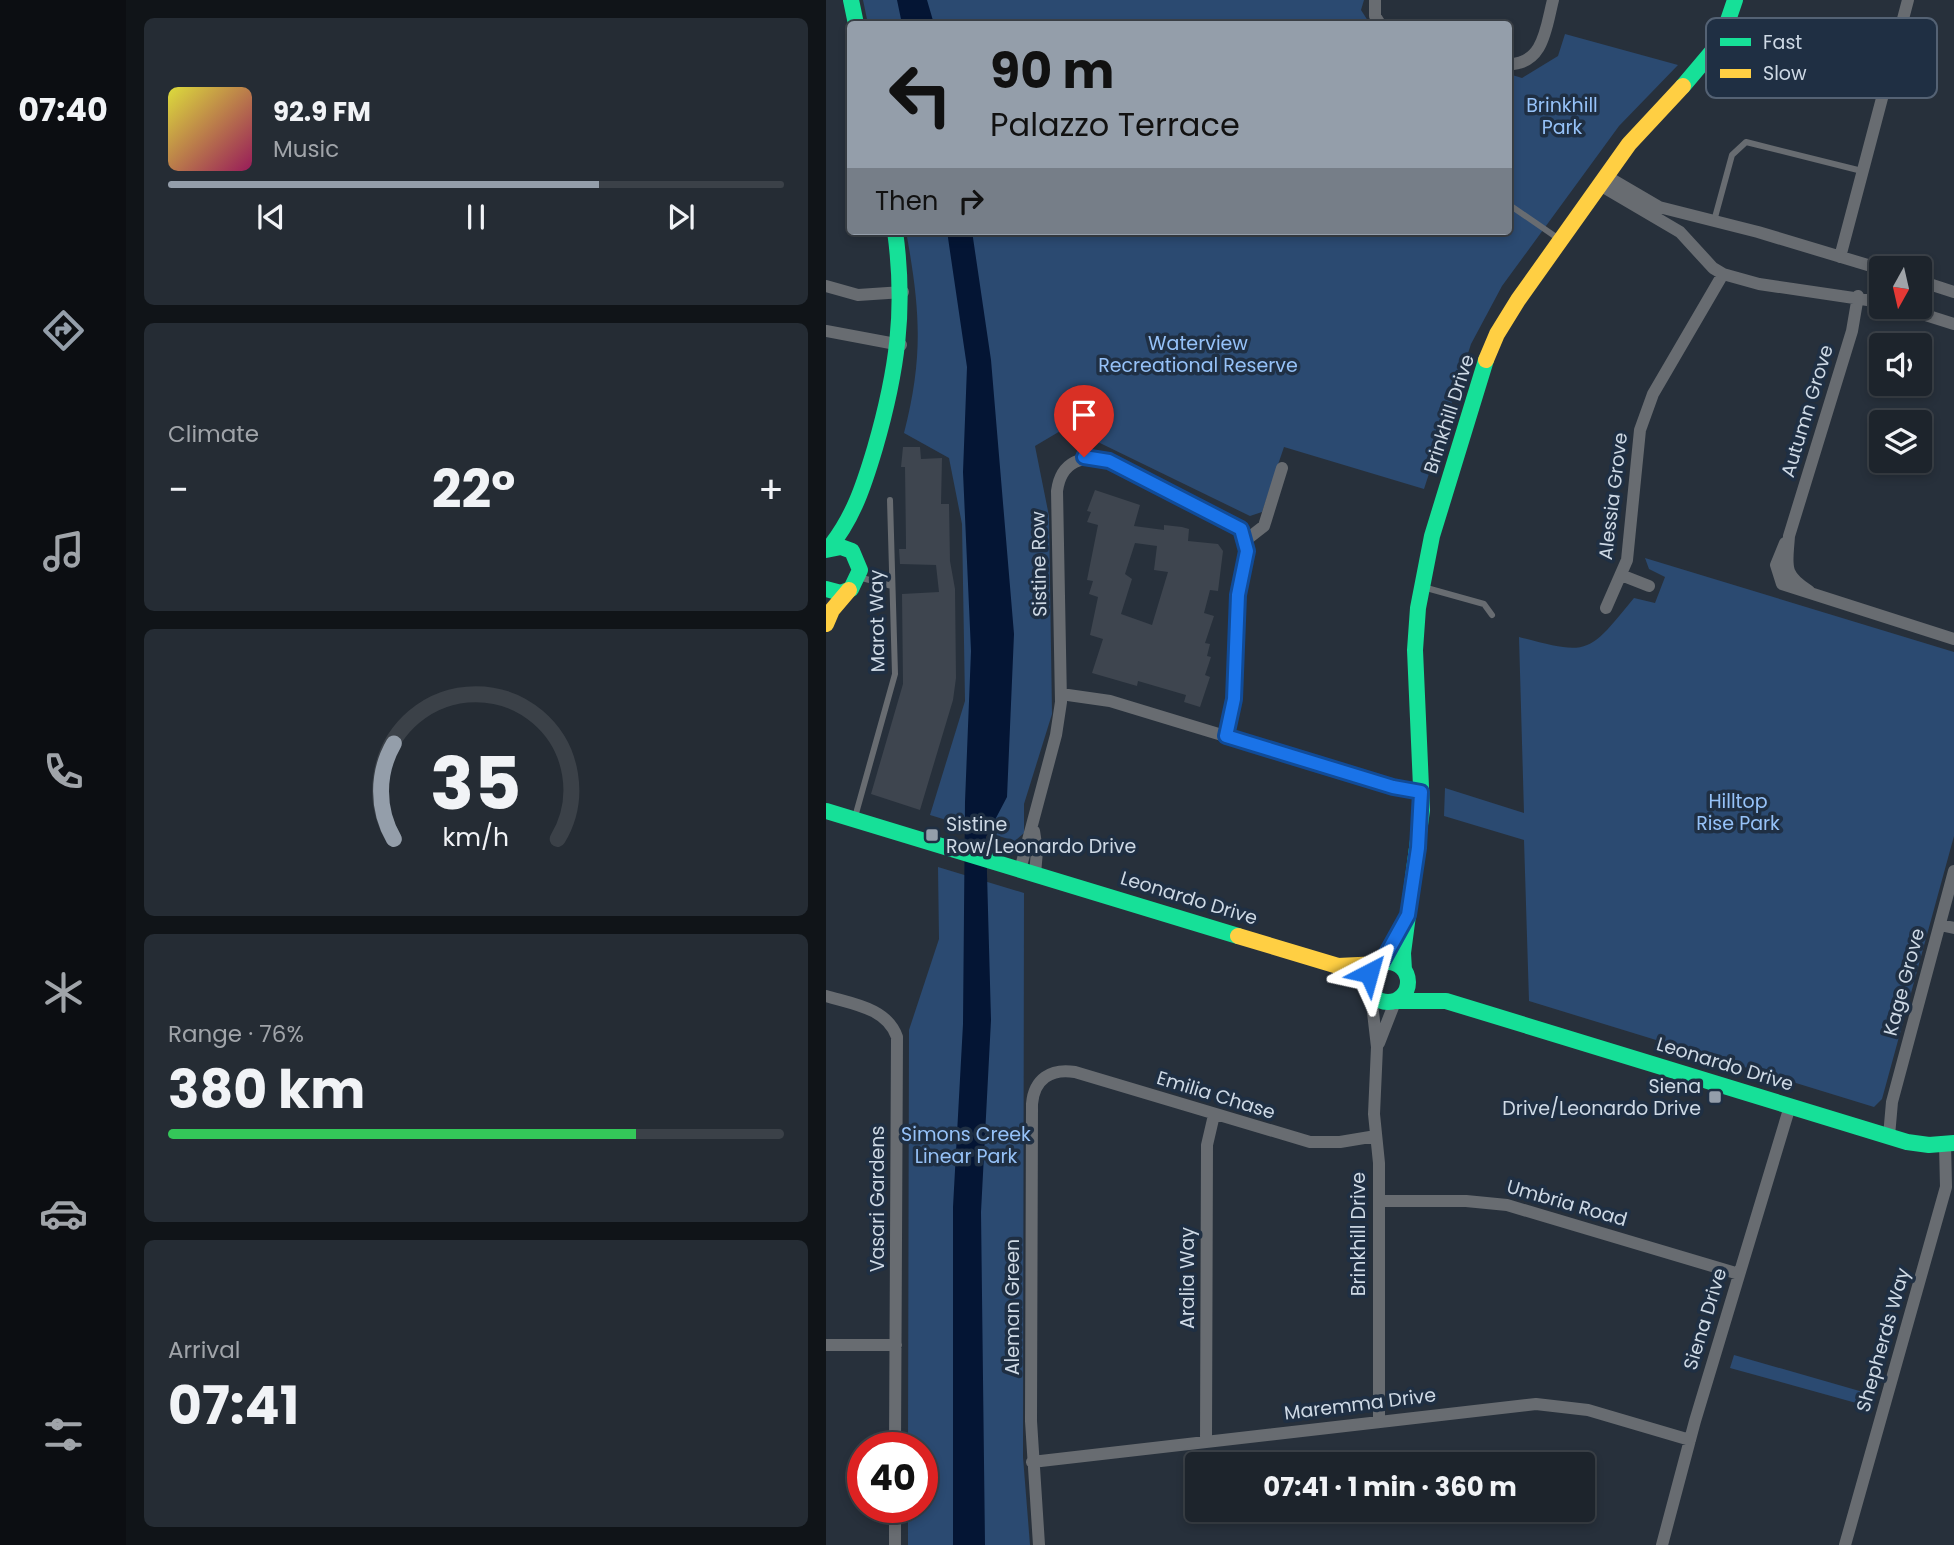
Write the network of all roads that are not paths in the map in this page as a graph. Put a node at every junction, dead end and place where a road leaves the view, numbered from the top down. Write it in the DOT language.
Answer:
graph roads {
  1 [pos="851,0"];
  2 [pos="1375,0"];
  3 [pos="1553,0"];
  4 [pos="1734,0"];
  5 [pos="1908,0"];
  6 [pos="1728,18"];
  7 [pos="1903,18"];
  8 [pos="855,21"];
  9 [pos="1378,21"];
  10 [pos="1706,62"];
  11 [pos="1512,64"];
  12 [pos="1882,98"];
  13 [pos="1862,171"];
  14 [pos="1603,180"];
  15 [pos="1512,207"];
  16 [pos="1687,215"];
  17 [pos="1714,222"];
  18 [pos="1680,232"];
  19 [pos="896,235"];
  20 [pos="1561,240"];
  21 [pos="1840,257"];
  22 [pos="1869,265"];
  23 [pos="1723,274"];
  24 [pos="1932,285"];
  25 [pos="826,286"];
  26 [pos="903,292"];
  27 [pos="1954,292"];
  28 [pos="1858,296"];
  29 [pos="1869,299"];
  30 [pos="1932,317"];
  31 [pos="1954,324"];
  32 [pos="826,331"];
  33 [pos="901,345"];
  34 [pos="1282,468"];
  35 [pos="890,499"];
  36 [pos="854,516"];
  37 [pos="1246,540"];
  38 [pos="827,549"];
  39 [pos="858,558"];
  40 [pos="1621,575"];
  41 [pos="855,584"];
  42 [pos="892,586"];
  43 [pos="1421,586"];
  44 [pos="1649,586"];
  45 [pos="826,589"];
  46 [pos="1606,608"];
  47 [pos="1492,615"];
  48 [pos="826,624"];
  49 [pos="1954,639"];
  50 [pos="1061,694"];
  51 [pos="1226,736"];
  52 [pos="1421,792"];
  53 [pos="826,811"];
  54 [pos="854,819"];
  55 [pos="1027,872"];
  56 [pos="1954,872"];
  57 [pos="1408,915"];
  58 [pos="1940,925"];
  59 [pos="1954,929"];
  60 [pos="1380,963"];
  61 [pos="1338,966"];
  62 [pos="1405,971"];
  63 [pos="1371,994"];
  64 [pos="826,996"];
  65 [pos="1396,1001"];
  66 [pos="1446,1001"];
  67 [pos="1377,1046"];
  68 [pos="1048,1074"];
  69 [pos="1790,1106"];
  70 [pos="1214,1115"];
  71 [pos="1883,1135"];
  72 [pos="1376,1136"];
  73 [pos="1950,1143"];
  74 [pos="1379,1201"];
  75 [pos="1739,1274"];
  76 [pos="826,1345"];
  77 [pos="896,1345"];
  78 [pos="1379,1422"];
  79 [pos="895,1432"];
  80 [pos="1690,1440"];
  81 [pos="1206,1442"];
  82 [pos="1032,1462"];
  83 [pos="895,1523"];
  84 [pos="895,1545"];
  85 [pos="1039,1545"];
  86 [pos="1662,1545"];
  87 [pos="1845,1545"];
  1 -- 8 [label="street"];
  2 -- 9 [label="street"];
  3 -- 11 [label="street"];
  4 -- 6 [label="street, Brinkhill Drive"];
  5 -- 7 [label="street"];
  10 -- 14 [label="street, Brinkhill Drive"];
  12 -- 13 [label="street"];
  13 -- 17 [label="lane"];
  13 -- 21 [label="street"];
  14 -- 16 [label="street"];
  14 -- 18 [label="street"];
  14 -- 20 [label="street, Brinkhill Drive"];
  15 -- 20 [label="lane"];
  16 -- 17 [label="street"];
  16 -- 18 [label="street"];
  17 -- 21 [label="street"];
  18 -- 23 [label="street"];
  19 -- 26 [label="street"];
  20 -- 43 [label="street, Brinkhill Drive"];
  21 -- 22 [label="street"];
  23 -- 28 [label="street"];
  23 -- 40 [label="street, Alessia Grove"];
  24 -- 27 [label="street"];
  25 -- 26 [label="street"];
  26 -- 33 [label="street"];
  28 -- 29 [label="street"];
  28 -- 49 [label="street, Autumn Grove"];
  30 -- 31 [label="street"];
  32 -- 33 [label="street"];
  33 -- 36 [label="street"];
  34 -- 37 [label="street"];
  35 -- 42 [label="lane, Marot Way"];
  36 -- 38 [label="street"];
  36 -- 39 [label="street"];
  37 -- 50 [label="street, Sistine Row"];
  37 -- 51 [label="street"];
  38 -- 39 [label="street"];
  39 -- 41 [label="street"];
  40 -- 44 [label="street, Alessia Grove"];
  40 -- 46 [label="street, Alessia Grove"];
  41 -- 42 [label="lane"];
  41 -- 45 [label="street"];
  41 -- 48 [label="street"];
  42 -- 54 [label="lane, Marot Way"];
  43 -- 47 [label="lane"];
  43 -- 52 [label="street, Brinkhill Drive"];
  50 -- 51 [label="street"];
  50 -- 55 [label="street, Sistine Row"];
  51 -- 52 [label="street"];
  52 -- 57 [label="street, Brinkhill Drive"];
  53 -- 54 [label="street, Leonardo Drive"];
  54 -- 55 [label="street, Leonardo Drive"];
  55 -- 61 [label="street, Leonardo Drive"];
  56 -- 58 [label="street, Kage Grove"];
  57 -- 60 [label="street, Brinkhill Drive"];
  57 -- 62 [label="street, Brinkhill Drive"];
  58 -- 59 [label="street"];
  58 -- 71 [label="street, Kage Grove"];
  60 -- 61 [label="street, Leonardo Drive"];
  60 -- 62 [label="street"];
  60 -- 63 [label="street"];
  61 -- 63 [label="street, Leonardo Drive"];
  62 -- 65 [label="street"];
  62 -- 66 [label="street, Leonardo Drive"];
  63 -- 65 [label="street"];
  63 -- 67 [label="street, Brinkhill Drive"];
  64 -- 77 [label="street, Vasari Gardens"];
  65 -- 66 [label="street, Leonardo Drive"];
  65 -- 67 [label="street, Brinkhill Drive"];
  66 -- 69 [label="street, Leonardo Drive"];
  67 -- 72 [label="street, Brinkhill Drive"];
  68 -- 70 [label="street, Emilia Chase"];
  68 -- 82 [label="street, Aleman Green"];
  69 -- 71 [label="street, Leonardo Drive"];
  69 -- 75 [label="street, Siena Drive"];
  70 -- 72 [label="street, Emilia Chase"];
  70 -- 81 [label="street, Aralia Way"];
  71 -- 73 [label="street, Leonardo Drive"];
  72 -- 74 [label="street, Brinkhill Drive"];
  73 -- 87 [label="street, Shepherds Way"];
  74 -- 75 [label="street, Umbria Road"];
  74 -- 78 [label="street, Brinkhill Drive"];
  75 -- 80 [label="street, Siena Drive"];
  76 -- 77 [label="street"];
  77 -- 79 [label="street, Vasari Gardens"];
  78 -- 80 [label="street, Maremma Drive"];
  78 -- 81 [label="street, Maremma Drive"];
  80 -- 86 [label="street, Siena Drive"];
  81 -- 82 [label="street, Maremma Drive"];
  82 -- 85 [label="street, Aleman Green"];
  83 -- 84 [label="street"];
}
